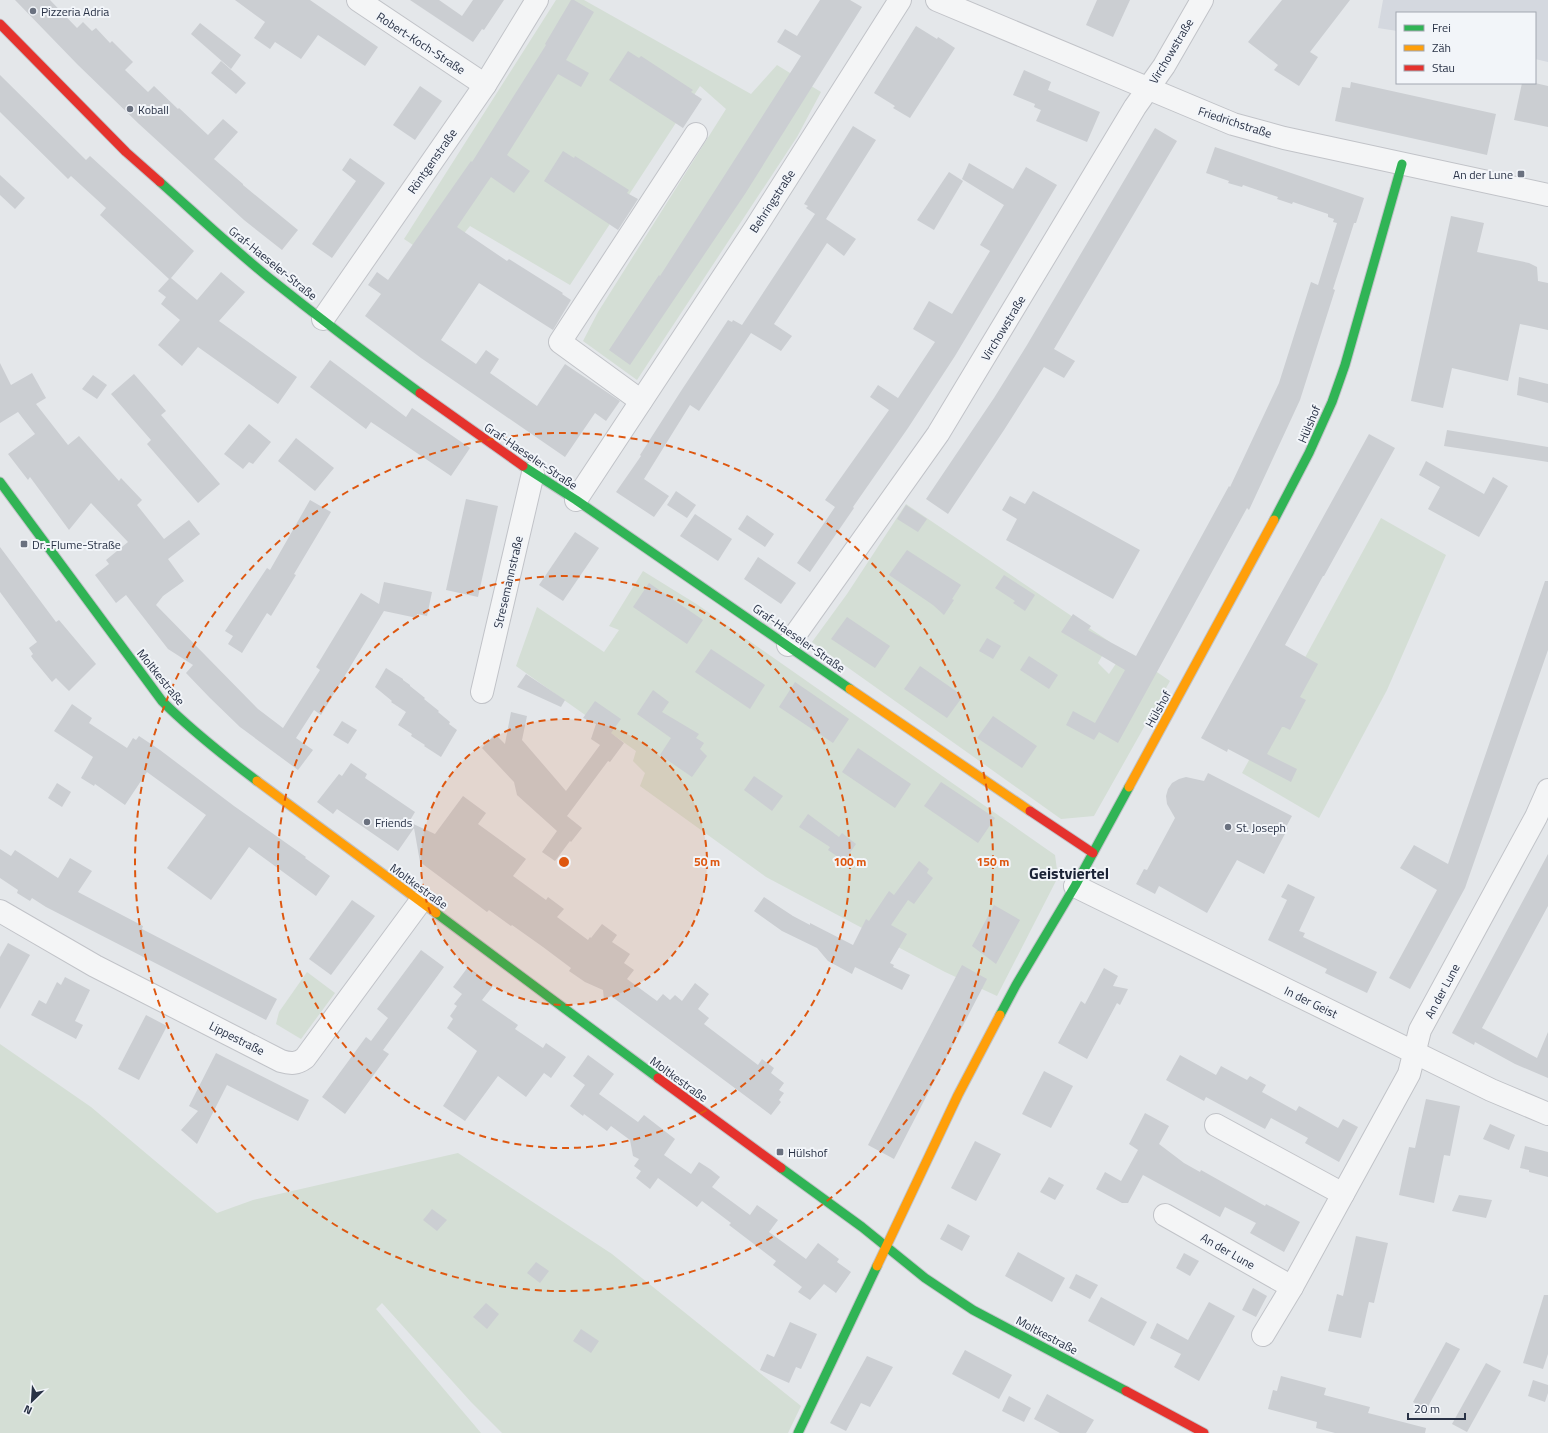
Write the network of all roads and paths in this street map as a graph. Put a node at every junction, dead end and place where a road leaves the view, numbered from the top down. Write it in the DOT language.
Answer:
graph roads {
  1 [pos="358,0"];
  2 [pos="537,0"];
  3 [pos="900,0"];
  4 [pos="937,0"];
  5 [pos="1202,0"];
  6 [pos="0,24"];
  7 [pos="485,85"];
  8 [pos="1148,89"];
  9 [pos="696,134"];
  10 [pos="1402,164"];
  11 [pos="1548,195"];
  12 [pos="323,319"];
  13 [pos="641,401"];
  14 [pos="533,473"];
  15 [pos="0,482"];
  16 [pos="576,500"];
  17 [pos="788,645"];
  18 [pos="482,692"];
  19 [pos="1548,790"];
  20 [pos="1542,820"];
  21 [pos="1093,853"];
  22 [pos="1075,886"];
  23 [pos="420,902"];
  24 [pos="0,911"];
  25 [pos="1415,1051"];
  26 [pos="1548,1114"];
  27 [pos="1216,1125"];
  28 [pos="1343,1194"];
  29 [pos="1165,1215"];
  30 [pos="886,1246"];
  31 [pos="1292,1287"];
  32 [pos="1264,1335"];
  33 [pos="798,1433"];
  34 [pos="1204,1433"];
  1 -- 7 [label="street, Robert-Koch-Straße"];
  2 -- 7 [label="street, Röntgenstraße"];
  3 -- 13 [label="street, Behringstraße"];
  4 -- 8 [label="street, Friedrichstraße"];
  5 -- 8 [label="street, Virchowstraße"];
  6 -- 12 [label="street, Graf-Haeseler-Straße"];
  7 -- 12 [label="street, Röntgenstraße"];
  8 -- 10 [label="street, Friedrichstraße"];
  8 -- 17 [label="street, Virchowstraße"];
  9 -- 13 [label="street"];
  10 -- 11 [label="street, Friedrichstraße"];
  10 -- 21 [label="street, Hülshof"];
  12 -- 14 [label="street, Graf-Haeseler-Straße"];
  13 -- 16 [label="street, Behringstraße"];
  14 -- 16 [label="street, Graf-Haeseler-Straße"];
  14 -- 18 [label="street, Stresemannstraße"];
  15 -- 23 [label="street, Moltkestraße"];
  16 -- 17 [label="street, Graf-Haeseler-Straße"];
  17 -- 21 [label="street, Graf-Haeseler-Straße"];
  19 -- 20 [label="street, An der Lune"];
  20 -- 25 [label="street, An der Lune"];
  21 -- 22 [label="street, Hülshof"];
  22 -- 25 [label="street, In der Geist"];
  22 -- 30 [label="street, Hülshof"];
  23 -- 24 [label="street, Lippestraße"];
  23 -- 30 [label="street, Moltkestraße"];
  25 -- 26 [label="street, In der Geist"];
  25 -- 28 [label="street, An der Lune"];
  27 -- 28 [label="street"];
  28 -- 31 [label="street, An der Lune"];
  29 -- 31 [label="street, An der Lune"];
  30 -- 33 [label="street"];
  30 -- 34 [label="street, Moltkestraße"];
  31 -- 32 [label="street, An der Lune"];
}
